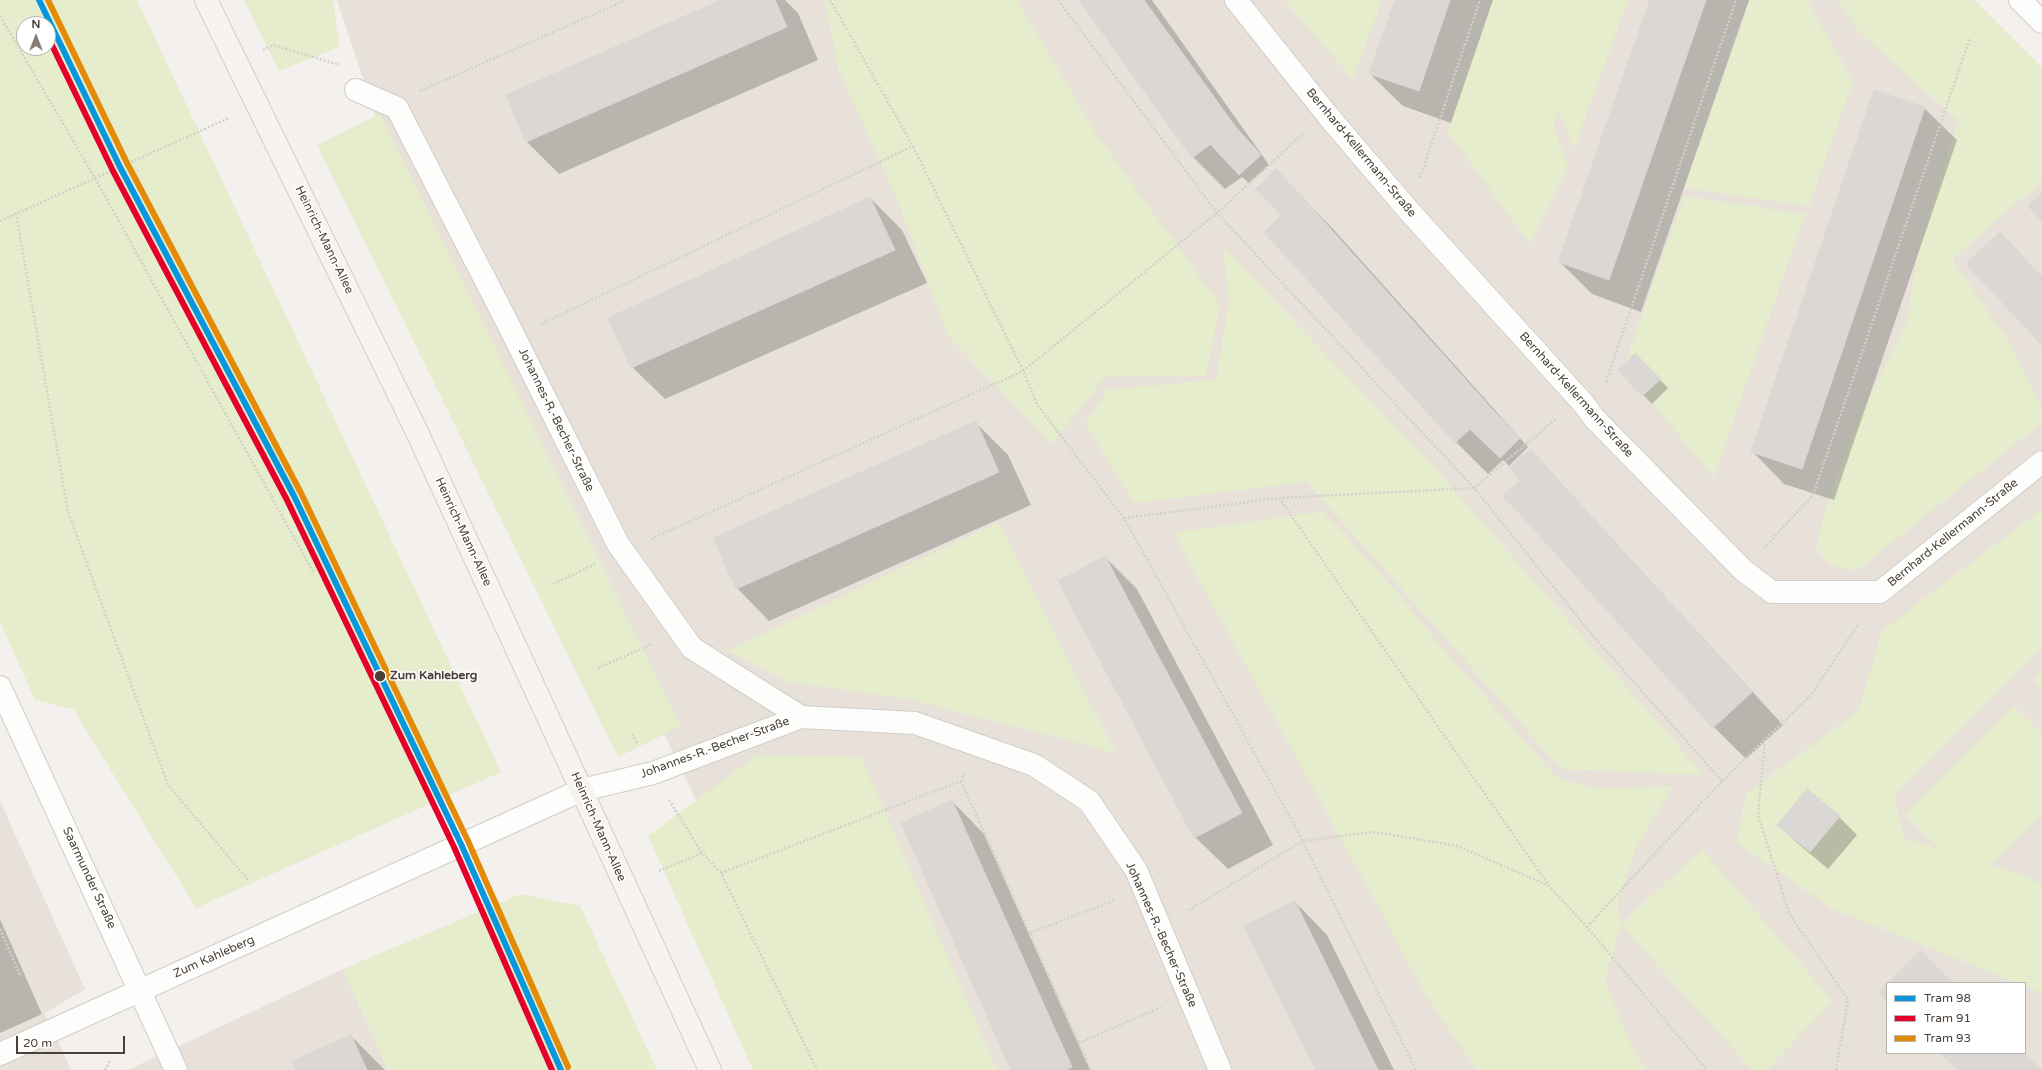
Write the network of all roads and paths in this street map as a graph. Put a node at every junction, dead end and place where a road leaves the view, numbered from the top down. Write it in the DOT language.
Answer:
graph roads {
  1 [pos="206,0"];
  2 [pos="626,0"];
  3 [pos="830,0"];
  4 [pos="1058,0"];
  5 [pos="1236,0"];
  6 [pos="1480,0"];
  7 [pos="1736,0"];
  8 [pos="2020,0"];
  9 [pos="0,16"];
  10 [pos="2042,22"];
  11 [pos="1970,38"];
  12 [pos="238,63"];
  13 [pos="348,67"];
  14 [pos="356,90"];
  15 [pos="419,92"];
  16 [pos="259,105"];
  17 [pos="1307,130"];
  18 [pos="913,146"];
  19 [pos="95,178"];
  20 [pos="1409,211"];
  21 [pos="16,213"];
  22 [pos="1217,213"];
  23 [pos="0,221"];
  24 [pos="537,326"];
  25 [pos="1023,371"];
  26 [pos="1558,417"];
  27 [pos="1594,418"];
  28 [pos="2042,462"];
  29 [pos="1474,488"];
  30 [pos="1279,498"];
  31 [pos="1124,518"];
  32 [pos="623,552"];
  33 [pos="1743,570"];
  34 [pos="313,572"];
  35 [pos="554,584"];
  36 [pos="1880,592"];
  37 [pos="680,631"];
  38 [pos="598,668"];
  39 [pos="0,686"];
  40 [pos="801,717"];
  41 [pos="1765,739"];
  42 [pos="975,744"];
  43 [pos="961,781"];
  44 [pos="1722,781"];
  45 [pos="582,790"];
  46 [pos="681,819"];
  47 [pos="1303,841"];
  48 [pos="702,853"];
  49 [pos="659,872"];
  50 [pos="721,873"];
  51 [pos="248,880"];
  52 [pos="1549,886"];
  53 [pos="1143,889"];
  54 [pos="1189,910"];
  55 [pos="1587,927"];
  56 [pos="0,929"];
  57 [pos="1030,933"];
  58 [pos="21,977"];
  59 [pos="140,990"];
  60 [pos="1189,996"];
  61 [pos="1079,1043"];
  62 [pos="0,1054"];
  63 [pos="110,1061"];
  64 [pos="106,1070"];
  65 [pos="176,1070"];
  66 [pos="710,1070"];
  67 [pos="818,1070"];
  68 [pos="1091,1070"];
  69 [pos="1220,1070"];
  70 [pos="1416,1070"];
  71 [pos="1707,1070"];
  72 [pos="1836,1070"];
  1 -- 12 [label="main road, Heinrich-Mann-Allee"];
  2 -- 15 [label="path"];
  3 -- 18 [label="path"];
  4 -- 22 [label="path"];
  5 -- 20 [label="street, Bernhard-Kellermann-Straße"];
  6 -- 20 [label="path"];
  7 -- 27 [label="path"];
  8 -- 10 [label="street"];
  9 -- 19 [label="path"];
  11 -- 33 [label="path"];
  12 -- 13 [label="path"];
  12 -- 16 [label="main road, Heinrich-Mann-Allee"];
  14 -- 32 [label="street, Johannes-R.-Becher-Straße"];
  16 -- 19 [label="path"];
  16 -- 45 [label="main road, Heinrich-Mann-Allee"];
  17 -- 22 [label="path"];
  18 -- 24 [label="path"];
  18 -- 25 [label="path"];
  19 -- 21 [label="path"];
  19 -- 34 [label="path"];
  20 -- 27 [label="street, Bernhard-Kellermann-Straße"];
  21 -- 23 [label="path"];
  21 -- 51 [label="path"];
  22 -- 25 [label="path"];
  22 -- 29 [label="path"];
  25 -- 31 [label="path"];
  25 -- 32 [label="path"];
  26 -- 29 [label="path"];
  27 -- 33 [label="street, Bernhard-Kellermann-Straße"];
  28 -- 36 [label="street, Bernhard-Kellermann-Straße"];
  29 -- 30 [label="path"];
  29 -- 44 [label="path"];
  30 -- 31 [label="path"];
  30 -- 52 [label="path"];
  31 -- 47 [label="path"];
  32 -- 35 [label="path"];
  32 -- 37 [label="street, Johannes-R.-Becher-Straße"];
  33 -- 36 [label="street, Bernhard-Kellermann-Straße"];
  36 -- 41 [label="path"];
  37 -- 38 [label="path"];
  37 -- 40 [label="street, Johannes-R.-Becher-Straße"];
  39 -- 59 [label="street, Saarmunder Straße"];
  40 -- 42 [label="street, Johannes-R.-Becher-Straße"];
  40 -- 45 [label="street, Johannes-R.-Becher-Straße"];
  41 -- 44 [label="path"];
  41 -- 72 [label="path"];
  42 -- 43 [label="path"];
  42 -- 53 [label="street, Johannes-R.-Becher-Straße"];
  43 -- 50 [label="path"];
  43 -- 57 [label="path"];
  44 -- 55 [label="path"];
  45 -- 59 [label="street, Zum Kahleberg"];
  45 -- 66 [label="main road, Heinrich-Mann-Allee"];
  46 -- 48 [label="path"];
  47 -- 52 [label="path"];
  47 -- 54 [label="path"];
  47 -- 70 [label="path"];
  48 -- 49 [label="path"];
  48 -- 50 [label="path"];
  50 -- 67 [label="path"];
  52 -- 55 [label="path"];
  53 -- 57 [label="path"];
  53 -- 60 [label="street, Johannes-R.-Becher-Straße"];
  55 -- 71 [label="path"];
  56 -- 58 [label="path"];
  57 -- 61 [label="path"];
  59 -- 62 [label="street, Zum Kahleberg"];
  59 -- 65 [label="street, Saarmunder Straße"];
  60 -- 61 [label="path"];
  60 -- 69 [label="street, Johannes-R.-Becher-Straße"];
  61 -- 68 [label="path"];
  63 -- 64 [label="path"];
}
